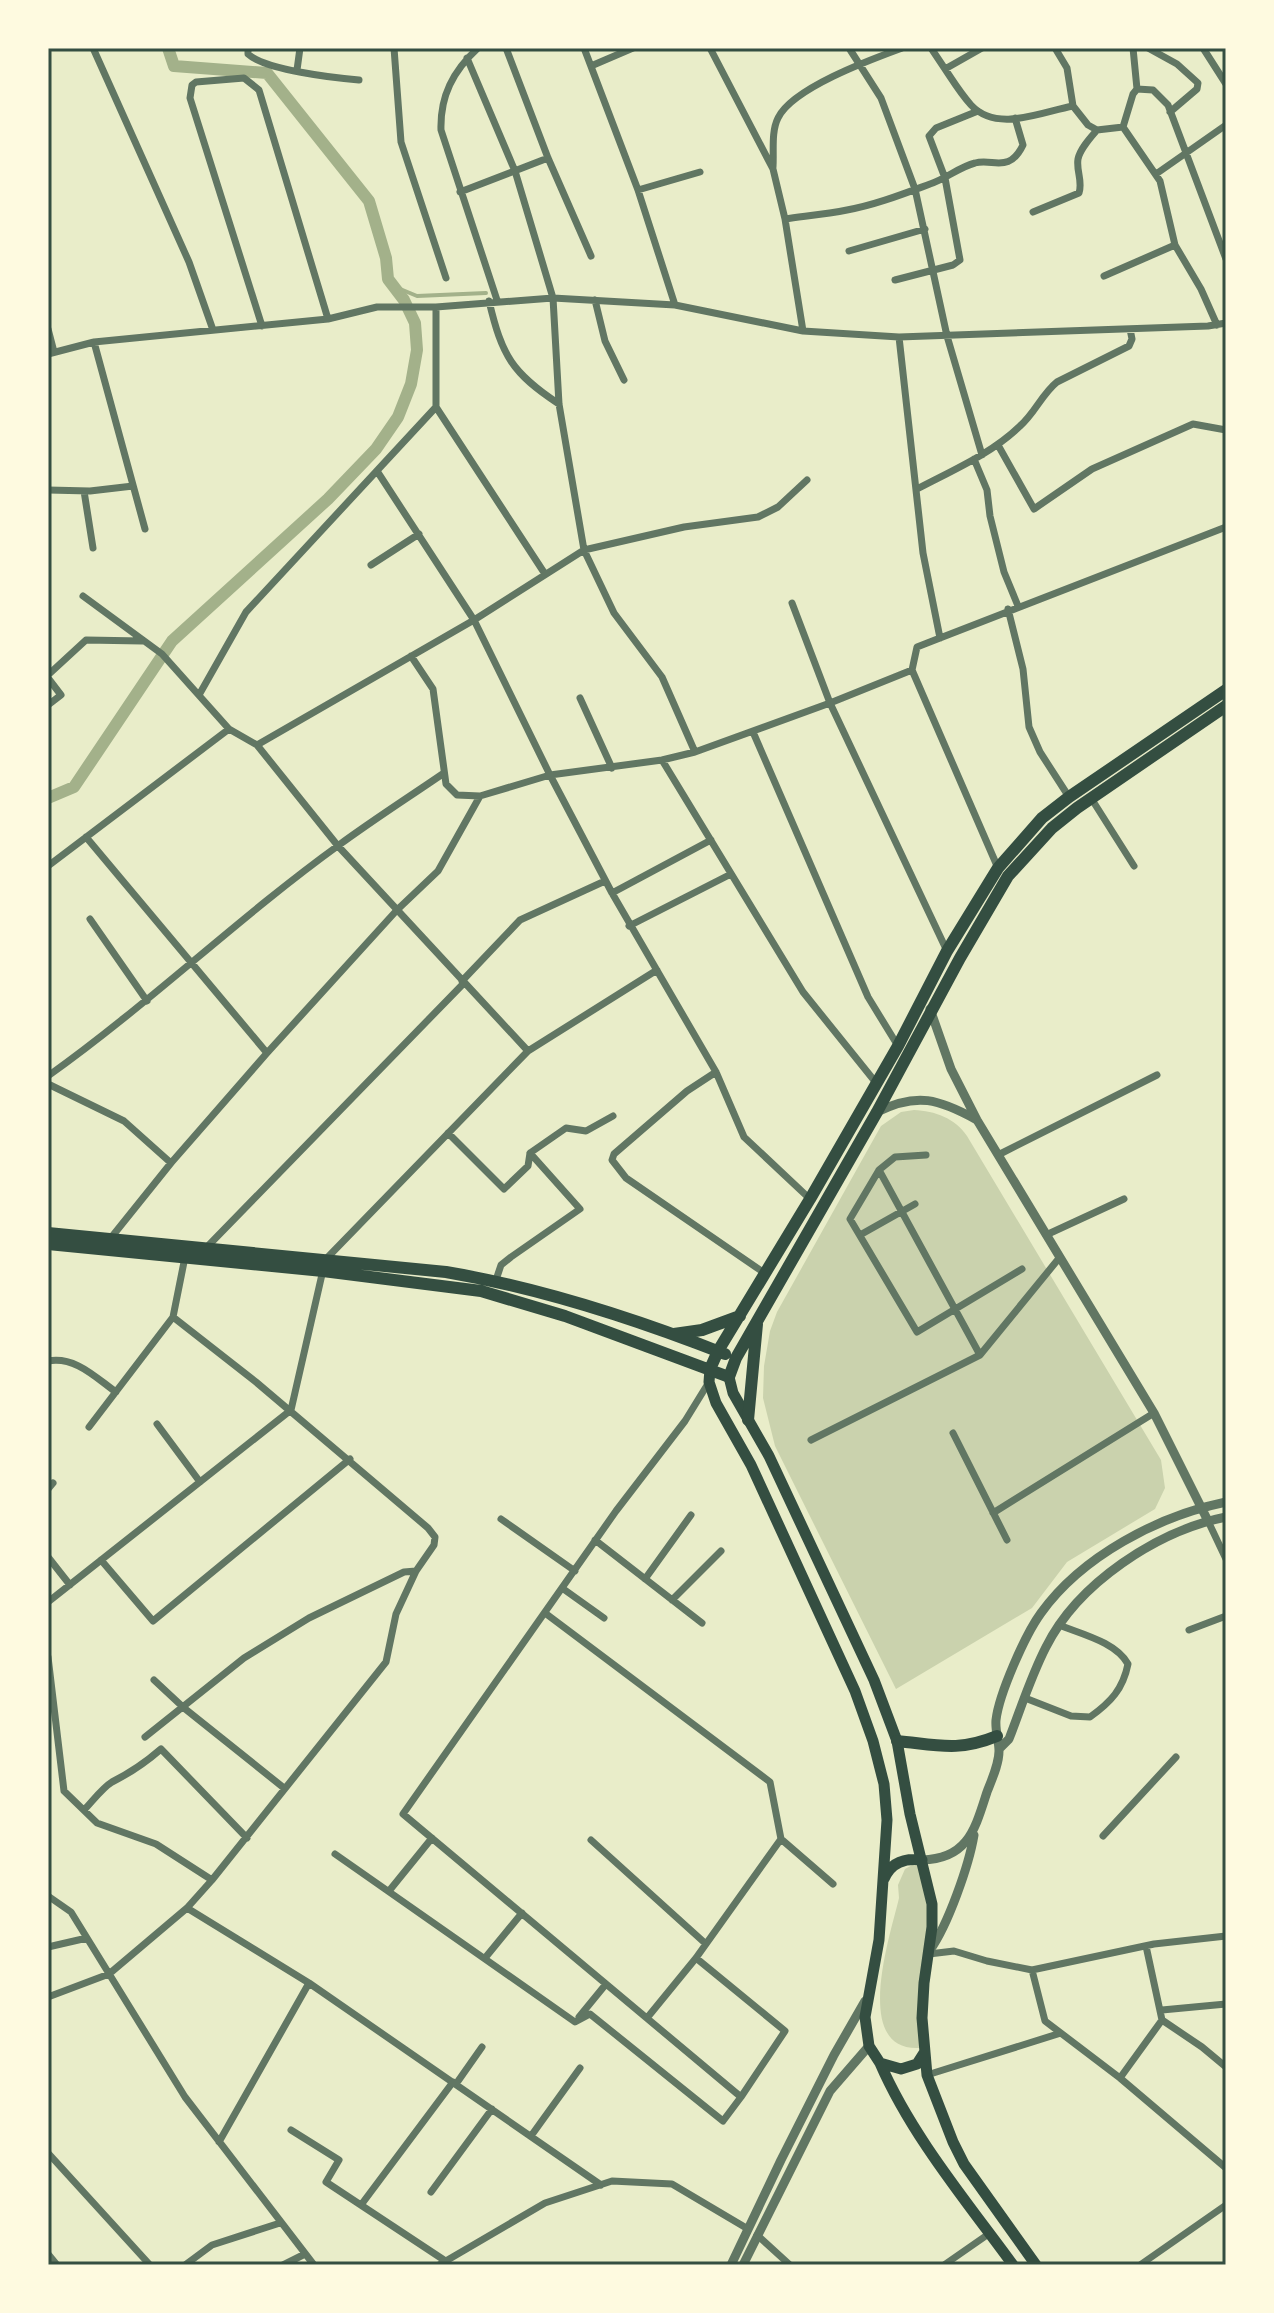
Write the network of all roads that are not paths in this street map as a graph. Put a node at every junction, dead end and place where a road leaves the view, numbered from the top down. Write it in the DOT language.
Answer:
graph roads {
  1 [pos="93,48"];
  2 [pos="248,48"];
  3 [pos="300,48"];
  4 [pos="394,48"];
  5 [pos="478,48"];
  6 [pos="506,48"];
  7 [pos="584,48"];
  8 [pos="633,48"];
  9 [pos="710,48"];
  10 [pos="849,48"];
  11 [pos="902,48"];
  12 [pos="931,48"];
  13 [pos="982,48"];
  14 [pos="1055,48"];
  15 [pos="1133,48"];
  16 [pos="1148,48"];
  17 [pos="1203,48"];
  18 [pos="467,58"];
  19 [pos="859,64"];
  20 [pos="591,66"];
  21 [pos="945,69"];
  22 [pos="297,70"];
  23 [pos="359,80"];
  24 [pos="1226,84"];
  25 [pos="1137,89"];
  26 [pos="1073,106"];
  27 [pos="978,111"];
  28 [pos="1170,112"];
  29 [pos="1015,118"];
  30 [pos="1226,125"];
  31 [pos="1123,127"];
  32 [pos="1097,130"];
  33 [pos="1186,152"];
  34 [pos="548,158"];
  35 [pos="773,169"];
  36 [pos="515,171"];
  37 [pos="700,172"];
  38 [pos="1156,174"];
  39 [pos="945,178"];
  40 [pos="915,189"];
  41 [pos="638,190"];
  42 [pos="460,192"];
  43 [pos="1033,212"];
  44 [pos="785,219"];
  45 [pos="925,229"];
  46 [pos="1175,245"];
  47 [pos="849,251"];
  48 [pos="591,256"];
  49 [pos="1226,259"];
  50 [pos="934,271"];
  51 [pos="1104,276"];
  52 [pos="446,278"];
  53 [pos="895,280"];
  54 [pos="553,298"];
  55 [pos="595,300"];
  56 [pos="493,301"];
  57 [pos="675,305"];
  58 [pos="436,307"];
  59 [pos="328,319"];
  60 [pos="1226,323"];
  61 [pos="1217,325"];
  62 [pos="262,326"];
  63 [pos="48,329"];
  64 [pos="1130,329"];
  65 [pos="213,330"];
  66 [pos="803,331"];
  67 [pos="947,336"];
  68 [pos="899,337"];
  69 [pos="94,342"];
  70 [pos="51,353"];
  71 [pos="624,380"];
  72 [pos="559,404"];
  73 [pos="436,407"];
  74 [pos="1226,430"];
  75 [pos="998,445"];
  76 [pos="978,457"];
  77 [pos="377,471"];
  78 [pos="807,480"];
  79 [pos="133,486"];
  80 [pos="917,489"];
  81 [pos="48,490"];
  82 [pos="84,491"];
  83 [pos="145,529"];
  84 [pos="1225,530"];
  85 [pos="419,534"];
  86 [pos="93,548"];
  87 [pos="584,550"];
  88 [pos="371,565"];
  89 [pos="545,574"];
  90 [pos="83,596"];
  91 [pos="792,603"];
  92 [pos="1018,606"];
  93 [pos="1008,609"];
  94 [pos="474,620"];
  95 [pos="940,638"];
  96 [pos="144,641"];
  97 [pos="411,656"];
  98 [pos="912,670"];
  99 [pos="48,677"];
  100 [pos="1226,690"];
  101 [pos="199,695"];
  102 [pos="580,698"];
  103 [pos="830,703"];
  104 [pos="48,705"];
  105 [pos="1226,706"];
  106 [pos="229,729"];
  107 [pos="753,732"];
  108 [pos="257,745"];
  109 [pos="695,752"];
  110 [pos="662,760"];
  111 [pos="612,768"];
  112 [pos="444,773"];
  113 [pos="550,775"];
  114 [pos="480,796"];
  115 [pos="1069,797"];
  116 [pos="1091,798"];
  117 [pos="86,837"];
  118 [pos="711,840"];
  119 [pos="338,846"];
  120 [pos="48,866"];
  121 [pos="1134,866"];
  122 [pos="998,868"];
  123 [pos="731,874"];
  124 [pos="605,881"];
  125 [pos="612,893"];
  126 [pos="397,910"];
  127 [pos="90,919"];
  128 [pos="629,926"];
  129 [pos="947,951"];
  130 [pos="191,963"];
  131 [pos="657,970"];
  132 [pos="463,982"];
  133 [pos="147,1001"];
  134 [pos="930,1009"];
  135 [pos="898,1046"];
  136 [pos="528,1051"];
  137 [pos="267,1053"];
  138 [pos="716,1072"];
  139 [pos="1157,1075"];
  140 [pos="48,1076"];
  141 [pos="48,1084"];
  142 [pos="877,1084"];
  143 [pos="877,1112"];
  144 [pos="613,1116"];
  145 [pos="977,1120"];
  146 [pos="448,1133"];
  147 [pos="530,1153"];
  148 [pos="926,1155"];
  149 [pos="998,1155"];
  150 [pos="171,1163"];
  151 [pos="879,1170"];
  152 [pos="810,1199"];
  153 [pos="1124,1199"];
  154 [pos="915,1204"];
  155 [pos="902,1212"];
  156 [pos="48,1233"];
  157 [pos="860,1235"];
  158 [pos="1046,1235"];
  159 [pos="110,1239"];
  160 [pos="48,1244"];
  161 [pos="205,1249"];
  162 [pos="185,1257"];
  163 [pos="1060,1257"];
  164 [pos="324,1266"];
  165 [pos="1022,1269"];
  166 [pos="766,1274"];
  167 [pos="496,1280"];
  168 [pos="955,1310"];
  169 [pos="740,1316"];
  170 [pos="173,1317"];
  171 [pos="757,1320"];
  172 [pos="670,1335"];
  173 [pos="718,1351"];
  174 [pos="980,1355"];
  175 [pos="736,1358"];
  176 [pos="48,1361"];
  177 [pos="710,1376"];
  178 [pos="729,1377"];
  179 [pos="116,1392"];
  180 [pos="291,1410"];
  181 [pos="1154,1413"];
  182 [pos="748,1420"];
  183 [pos="157,1424"];
  184 [pos="89,1427"];
  185 [pos="953,1433"];
  186 [pos="811,1440"];
  187 [pos="350,1459"];
  188 [pos="200,1482"];
  189 [pos="1226,1502"];
  190 [pos="1201,1507"];
  191 [pos="993,1513"];
  192 [pos="691,1515"];
  193 [pos="1226,1517"];
  194 [pos="501,1519"];
  195 [pos="1208,1521"];
  196 [pos="595,1540"];
  197 [pos="1007,1540"];
  198 [pos="721,1551"];
  199 [pos="48,1557"];
  200 [pos="1226,1559"];
  201 [pos="101,1560"];
  202 [pos="416,1571"];
  203 [pos="575,1571"];
  204 [pos="645,1579"];
  205 [pos="70,1585"];
  206 [pos="562,1588"];
  207 [pos="672,1600"];
  208 [pos="48,1602"];
  209 [pos="545,1613"];
  210 [pos="1226,1616"];
  211 [pos="604,1618"];
  212 [pos="702,1623"];
  213 [pos="1059,1625"];
  214 [pos="1189,1630"];
  215 [pos="48,1657"];
  216 [pos="154,1680"];
  217 [pos="1025,1698"];
  218 [pos="184,1708"];
  219 [pos="145,1737"];
  220 [pos="897,1741"];
  221 [pos="998,1743"];
  222 [pos="1176,1757"];
  223 [pos="284,1788"];
  224 [pos="84,1810"];
  225 [pos="975,1827"];
  226 [pos="1103,1836"];
  227 [pos="247,1838"];
  228 [pos="432,1838"];
  229 [pos="781,1839"];
  230 [pos="591,1840"];
  231 [pos="335,1854"];
  232 [pos="922,1860"];
  233 [pos="212,1880"];
  234 [pos="833,1884"];
  235 [pos="883,1884"];
  236 [pos="389,1891"];
  237 [pos="48,1896"];
  238 [pos="187,1908"];
  239 [pos="522,1913"];
  240 [pos="1226,1936"];
  241 [pos="87,1938"];
  242 [pos="706,1944"];
  243 [pos="1146,1946"];
  244 [pos="48,1947"];
  245 [pos="929,1952"];
  246 [pos="485,1958"];
  247 [pos="696,1958"];
  248 [pos="1032,1970"];
  249 [pos="109,1974"];
  250 [pos="309,1983"];
  251 [pos="606,1984"];
  252 [pos="867,1996"];
  253 [pos="48,1997"];
  254 [pos="1226,2004"];
  255 [pos="1162,2015"];
  256 [pos="647,2018"];
  257 [pos="575,2022"];
  258 [pos="1061,2033"];
  259 [pos="869,2046"];
  260 [pos="482,2047"];
  261 [pos="924,2052"];
  262 [pos="880,2063"];
  263 [pos="1226,2067"];
  264 [pos="580,2068"];
  265 [pos="927,2075"];
  266 [pos="1120,2078"];
  267 [pos="454,2083"];
  268 [pos="741,2097"];
  269 [pos="492,2109"];
  270 [pos="291,2130"];
  271 [pos="531,2136"];
  272 [pos="219,2142"];
  273 [pos="48,2153"];
  274 [pos="1226,2168"];
  275 [pos="601,2185"];
  276 [pos="431,2192"];
  277 [pos="361,2205"];
  278 [pos="1226,2205"];
  279 [pos="280,2223"];
  280 [pos="753,2232"];
  281 [pos="990,2233"];
  282 [pos="48,2254"];
  283 [pos="305,2254"];
  284 [pos="441,2263"];
  285 [pos="57,2265"];
  286 [pos="150,2265"];
  287 [pos="185,2265"];
  288 [pos="283,2265"];
  289 [pos="314,2265"];
  290 [pos="731,2265"];
  291 [pos="743,2265"];
  292 [pos="790,2265"];
  293 [pos="944,2265"];
  294 [pos="1013,2265"];
  295 [pos="1036,2265"];
  296 [pos="1140,2265"];
  1 -- 65 [label="street"];
  2 -- 22 [label="street"];
  3 -- 22 [label="street"];
  4 -- 52 [label="street"];
  5 -- 18 [label="street"];
  6 -- 34 [label="street"];
  7 -- 20 [label="street"];
  8 -- 20 [label="street"];
  9 -- 35 [label="street"];
  10 -- 19 [label="street"];
  11 -- 19 [label="street"];
  12 -- 21 [label="street"];
  13 -- 21 [label="street"];
  14 -- 26 [label="street"];
  15 -- 25 [label="street"];
  16 -- 28 [label="street"];
  17 -- 24 [label="street"];
  18 -- 36 [label="street"];
  18 -- 42 [label="street"];
  19 -- 35 [label="street"];
  19 -- 40 [label="street"];
  20 -- 41 [label="street"];
  21 -- 27 [label="street"];
  22 -- 23 [label="street"];
  25 -- 28 [label="street"];
  25 -- 31 [label="street"];
  26 -- 29 [label="street"];
  26 -- 32 [label="street"];
  27 -- 29 [label="street"];
  27 -- 39 [label="street"];
  28 -- 33 [label="street"];
  29 -- 39 [label="street"];
  30 -- 33 [label="street"];
  31 -- 32 [label="street"];
  31 -- 38 [label="street"];
  32 -- 43 [label="street"];
  33 -- 38 [label="street"];
  33 -- 49 [label="street"];
  34 -- 36 [label="street"];
  34 -- 48 [label="street"];
  35 -- 44 [label="street"];
  36 -- 42 [label="street"];
  36 -- 54 [label="street"];
  37 -- 41 [label="street"];
  38 -- 46 [label="street"];
  39 -- 40 [label="street"];
  39 -- 50 [label="street"];
  40 -- 44 [label="street"];
  40 -- 45 [label="street"];
  41 -- 57 [label="street"];
  42 -- 56 [label="street"];
  44 -- 66 [label="street"];
  45 -- 47 [label="street"];
  45 -- 50 [label="street"];
  46 -- 51 [label="street"];
  46 -- 61 [label="street"];
  50 -- 53 [label="street"];
  50 -- 67 [label="street"];
  54 -- 55 [label="street"];
  54 -- 56 [label="street"];
  54 -- 72 [label="street"];
  55 -- 57 [label="street"];
  55 -- 71 [label="street"];
  56 -- 58 [label="street"];
  56 -- 72 [label="street"];
  57 -- 66 [label="street"];
  58 -- 59 [label="street"];
  58 -- 73 [label="street"];
  59 -- 62 [label="street"];
  59 -- 62 [label="street"];
  60 -- 61 [label="street"];
  61 -- 64 [label="street"];
  62 -- 65 [label="street"];
  63 -- 70 [label="street"];
  64 -- 67 [label="street"];
  64 -- 75 [label="street"];
  65 -- 69 [label="street"];
  66 -- 68 [label="street"];
  67 -- 68 [label="street"];
  67 -- 76 [label="street"];
  68 -- 80 [label="street"];
  69 -- 70 [label="street"];
  69 -- 79 [label="street"];
  72 -- 87 [label="street"];
  73 -- 77 [label="street"];
  73 -- 89 [label="street"];
  74 -- 75 [label="street"];
  75 -- 76 [label="street"];
  76 -- 80 [label="street"];
  76 -- 92 [label="street"];
  77 -- 85 [label="street"];
  77 -- 101 [label="street"];
  78 -- 87 [label="street"];
  79 -- 82 [label="street"];
  79 -- 83 [label="street"];
  80 -- 95 [label="street"];
  81 -- 82 [label="street"];
  82 -- 86 [label="street"];
  84 -- 92 [label="street"];
  85 -- 88 [label="street"];
  85 -- 94 [label="street"];
  87 -- 89 [label="street"];
  87 -- 109 [label="street"];
  89 -- 94 [label="street"];
  90 -- 96 [label="street"];
  91 -- 103 [label="street"];
  92 -- 93 [label="street"];
  93 -- 95 [label="street"];
  93 -- 115 [label="street"];
  94 -- 97 [label="street"];
  94 -- 113 [label="street"];
  95 -- 98 [label="street"];
  96 -- 99 [label="street"];
  96 -- 101 [label="street"];
  97 -- 108 [label="street"];
  97 -- 112 [label="street"];
  98 -- 103 [label="street"];
  98 -- 122 [label="street"];
  99 -- 104 [label="street"];
  100 -- 115 [label="highway"];
  101 -- 106 [label="street"];
  102 -- 111 [label="street"];
  103 -- 107 [label="street"];
  103 -- 129 [label="street"];
  105 -- 116 [label="highway"];
  106 -- 108 [label="street"];
  106 -- 117 [label="street"];
  107 -- 109 [label="street"];
  107 -- 135 [label="street"];
  108 -- 119 [label="street"];
  109 -- 110 [label="street"];
  110 -- 111 [label="street"];
  110 -- 118 [label="street"];
  111 -- 113 [label="street"];
  112 -- 114 [label="street"];
  112 -- 119 [label="street"];
  113 -- 114 [label="street"];
  113 -- 124 [label="street"];
  114 -- 126 [label="street"];
  115 -- 122 [label="highway"];
  116 -- 121 [label="street"];
  116 -- 134 [label="highway"];
  117 -- 120 [label="street"];
  117 -- 130 [label="street"];
  118 -- 123 [label="street"];
  118 -- 125 [label="street"];
  119 -- 126 [label="street"];
  119 -- 130 [label="street"];
  122 -- 129 [label="highway"];
  123 -- 128 [label="street"];
  123 -- 142 [label="street"];
  124 -- 125 [label="street"];
  124 -- 132 [label="street"];
  125 -- 128 [label="street"];
  126 -- 132 [label="street"];
  126 -- 137 [label="street"];
  127 -- 133 [label="street"];
  128 -- 131 [label="street"];
  129 -- 135 [label="highway"];
  130 -- 133 [label="street"];
  130 -- 137 [label="street"];
  131 -- 136 [label="street"];
  131 -- 138 [label="street"];
  132 -- 136 [label="street"];
  132 -- 161 [label="street"];
  133 -- 140 [label="street"];
  134 -- 143 [label="highway"];
  134 -- 145 [label="street"];
  135 -- 142 [label="highway"];
  136 -- 146 [label="street"];
  137 -- 150 [label="street"];
  138 -- 152 [label="street"];
  138 -- 166 [label="street"];
  139 -- 149 [label="street"];
  141 -- 150 [label="street"];
  142 -- 152 [label="highway"];
  143 -- 145 [label="street"];
  143 -- 171 [label="highway"];
  144 -- 147 [label="street"];
  145 -- 149 [label="street"];
  146 -- 147 [label="street"];
  146 -- 164 [label="street"];
  147 -- 167 [label="street"];
  148 -- 151 [label="street"];
  149 -- 158 [label="street"];
  150 -- 159 [label="street"];
  151 -- 155 [label="street"];
  151 -- 157 [label="street"];
  152 -- 166 [label="highway"];
  153 -- 158 [label="street"];
  154 -- 155 [label="street"];
  155 -- 157 [label="street"];
  155 -- 168 [label="street"];
  156 -- 159 [label="highway"];
  157 -- 168 [label="street"];
  158 -- 163 [label="street"];
  159 -- 161 [label="highway"];
  160 -- 162 [label="highway"];
  161 -- 164 [label="highway"];
  162 -- 164 [label="highway"];
  162 -- 170 [label="street"];
  163 -- 174 [label="street"];
  163 -- 181 [label="street"];
  164 -- 167 [label="highway"];
  164 -- 177 [label="highway"];
  164 -- 180 [label="street"];
  165 -- 168 [label="street"];
  166 -- 169 [label="highway"];
  167 -- 172 [label="highway"];
  168 -- 174 [label="street"];
  169 -- 172 [label="highway"];
  169 -- 173 [label="highway"];
  170 -- 179 [label="street"];
  170 -- 180 [label="street"];
  171 -- 175 [label="highway"];
  171 -- 182 [label="highway"];
  172 -- 173 [label="highway"];
  173 -- 175 [label="highway"];
  173 -- 177 [label="highway"];
  174 -- 186 [label="street"];
  175 -- 178 [label="highway"];
  176 -- 179 [label="street"];
  177 -- 178 [label="highway"];
  177 -- 196 [label="street"];
  177 -- 235 [label="main road"];
  178 -- 182 [label="main road"];
  179 -- 184 [label="street"];
  180 -- 187 [label="street"];
  180 -- 188 [label="street"];
  181 -- 190 [label="street"];
  181 -- 191 [label="street"];
  182 -- 220 [label="main road"];
  183 -- 188 [label="street"];
  185 -- 191 [label="street"];
  187 -- 201 [label="street"];
  187 -- 202 [label="street"];
  188 -- 201 [label="street"];
  189 -- 190 [label="street"];
  190 -- 195 [label="street"];
  190 -- 221 [label="street"];
  191 -- 197 [label="street"];
  192 -- 204 [label="street"];
  193 -- 195 [label="street"];
  194 -- 203 [label="street"];
  195 -- 200 [label="street"];
  195 -- 213 [label="street"];
  196 -- 203 [label="street"];
  196 -- 204 [label="street"];
  198 -- 207 [label="street"];
  199 -- 205 [label="street"];
  201 -- 205 [label="street"];
  202 -- 218 [label="street"];
  202 -- 223 [label="street"];
  203 -- 206 [label="street"];
  204 -- 207 [label="street"];
  205 -- 208 [label="street"];
  206 -- 209 [label="street"];
  206 -- 211 [label="street"];
  207 -- 212 [label="street"];
  209 -- 228 [label="street"];
  209 -- 229 [label="street"];
  210 -- 214 [label="street"];
  213 -- 217 [label="street"];
  213 -- 217 [label="street"];
  215 -- 224 [label="street"];
  216 -- 218 [label="street"];
  217 -- 221 [label="street"];
  218 -- 219 [label="street"];
  218 -- 223 [label="street"];
  220 -- 221 [label="highway"];
  220 -- 232 [label="main road"];
  221 -- 225 [label="street"];
  222 -- 226 [label="street"];
  223 -- 227 [label="street"];
  224 -- 227 [label="street"];
  224 -- 233 [label="street"];
  225 -- 232 [label="street"];
  225 -- 245 [label="street"];
  227 -- 233 [label="street"];
  228 -- 236 [label="street"];
  228 -- 239 [label="street"];
  229 -- 234 [label="street"];
  229 -- 242 [label="street"];
  230 -- 242 [label="street"];
  231 -- 236 [label="street"];
  232 -- 235 [label="main road"];
  232 -- 245 [label="main road"];
  233 -- 238 [label="street"];
  235 -- 252 [label="main road"];
  236 -- 246 [label="street"];
  237 -- 241 [label="street"];
  238 -- 249 [label="street"];
  238 -- 250 [label="street"];
  239 -- 246 [label="street"];
  239 -- 251 [label="street"];
  240 -- 243 [label="street"];
  241 -- 244 [label="street"];
  241 -- 249 [label="street"];
  242 -- 247 [label="street"];
  243 -- 248 [label="street"];
  243 -- 255 [label="street"];
  245 -- 248 [label="street"];
  245 -- 261 [label="main road"];
  246 -- 257 [label="street"];
  247 -- 256 [label="street"];
  247 -- 268 [label="street"];
  248 -- 258 [label="street"];
  249 -- 253 [label="street"];
  249 -- 272 [label="street"];
  250 -- 267 [label="street"];
  250 -- 272 [label="street"];
  251 -- 256 [label="street"];
  251 -- 257 [label="street"];
  252 -- 259 [label="main road"];
  252 -- 280 [label="street"];
  254 -- 255 [label="street"];
  255 -- 263 [label="street"];
  255 -- 266 [label="street"];
  256 -- 268 [label="street"];
  257 -- 268 [label="street"];
  258 -- 265 [label="street"];
  258 -- 266 [label="street"];
  259 -- 262 [label="main road"];
  259 -- 280 [label="street"];
  260 -- 267 [label="street"];
  261 -- 262 [label="main road"];
  261 -- 265 [label="main road"];
  262 -- 281 [label="main road"];
  264 -- 271 [label="street"];
  265 -- 295 [label="main road"];
  266 -- 274 [label="street"];
  267 -- 269 [label="street"];
  267 -- 277 [label="street"];
  269 -- 271 [label="street"];
  269 -- 276 [label="street"];
  270 -- 277 [label="street"];
  271 -- 275 [label="street"];
  272 -- 279 [label="street"];
  273 -- 286 [label="street"];
  275 -- 280 [label="street"];
  275 -- 284 [label="street"];
  277 -- 284 [label="street"];
  278 -- 296 [label="street"];
  279 -- 283 [label="street"];
  279 -- 287 [label="street"];
  280 -- 290 [label="street"];
  280 -- 291 [label="street"];
  280 -- 292 [label="street"];
  281 -- 293 [label="street"];
  281 -- 294 [label="main road"];
  282 -- 285 [label="street"];
  283 -- 288 [label="street"];
  283 -- 289 [label="street"];
}
